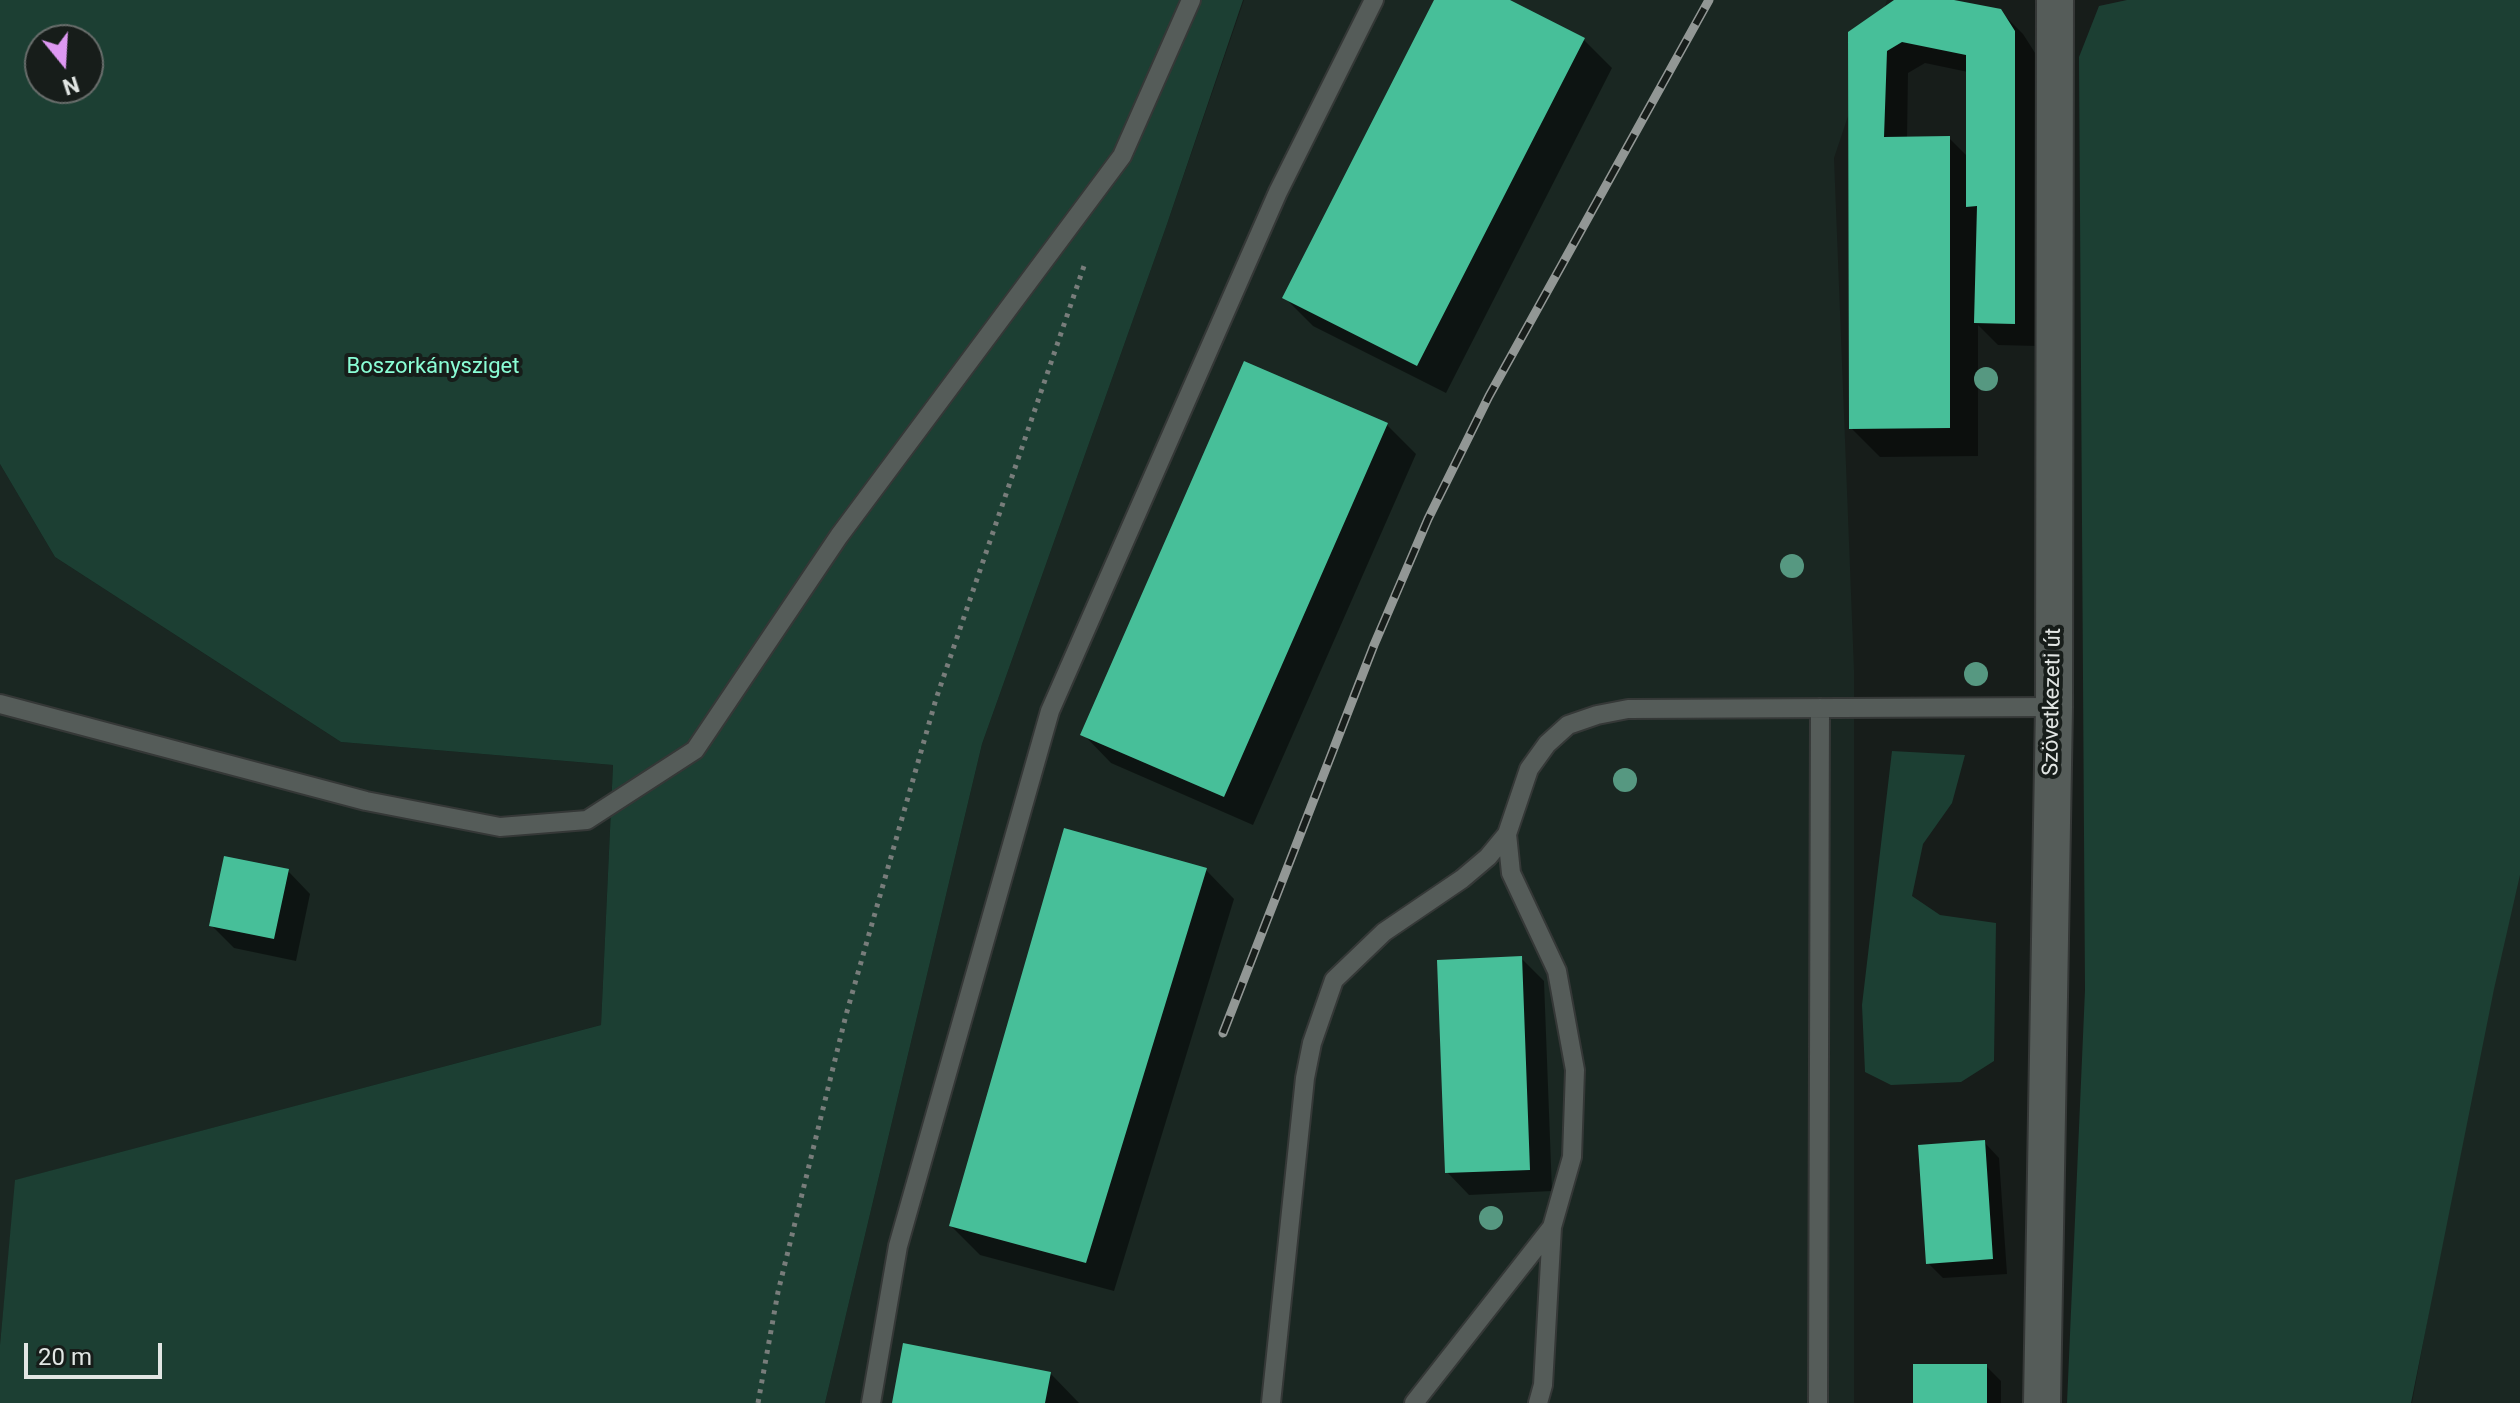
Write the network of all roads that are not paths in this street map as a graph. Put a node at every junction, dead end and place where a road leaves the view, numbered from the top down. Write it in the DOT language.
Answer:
graph roads {
  1 [pos="1191,0"];
  2 [pos="1374,0"];
  3 [pos="2055,0"];
  4 [pos="0,704"];
  5 [pos="2054,707"];
  6 [pos="1820,708"];
  7 [pos="1507,834"];
  8 [pos="1552,1227"];
  9 [pos="871,1403"];
  10 [pos="1271,1403"];
  11 [pos="1414,1403"];
  12 [pos="1538,1403"];
  13 [pos="1818,1403"];
  14 [pos="2042,1403"];
  1 -- 4 [label="lane"];
  2 -- 9 [label="lane"];
  3 -- 5 [label="street, Szövetkezeti út"];
  5 -- 6 [label="lane"];
  5 -- 14 [label="street, Szövetkezeti út"];
  6 -- 7 [label="lane"];
  6 -- 13 [label="lane"];
  7 -- 8 [label="lane"];
  7 -- 10 [label="lane"];
  8 -- 11 [label="lane"];
  8 -- 12 [label="lane"];
}
